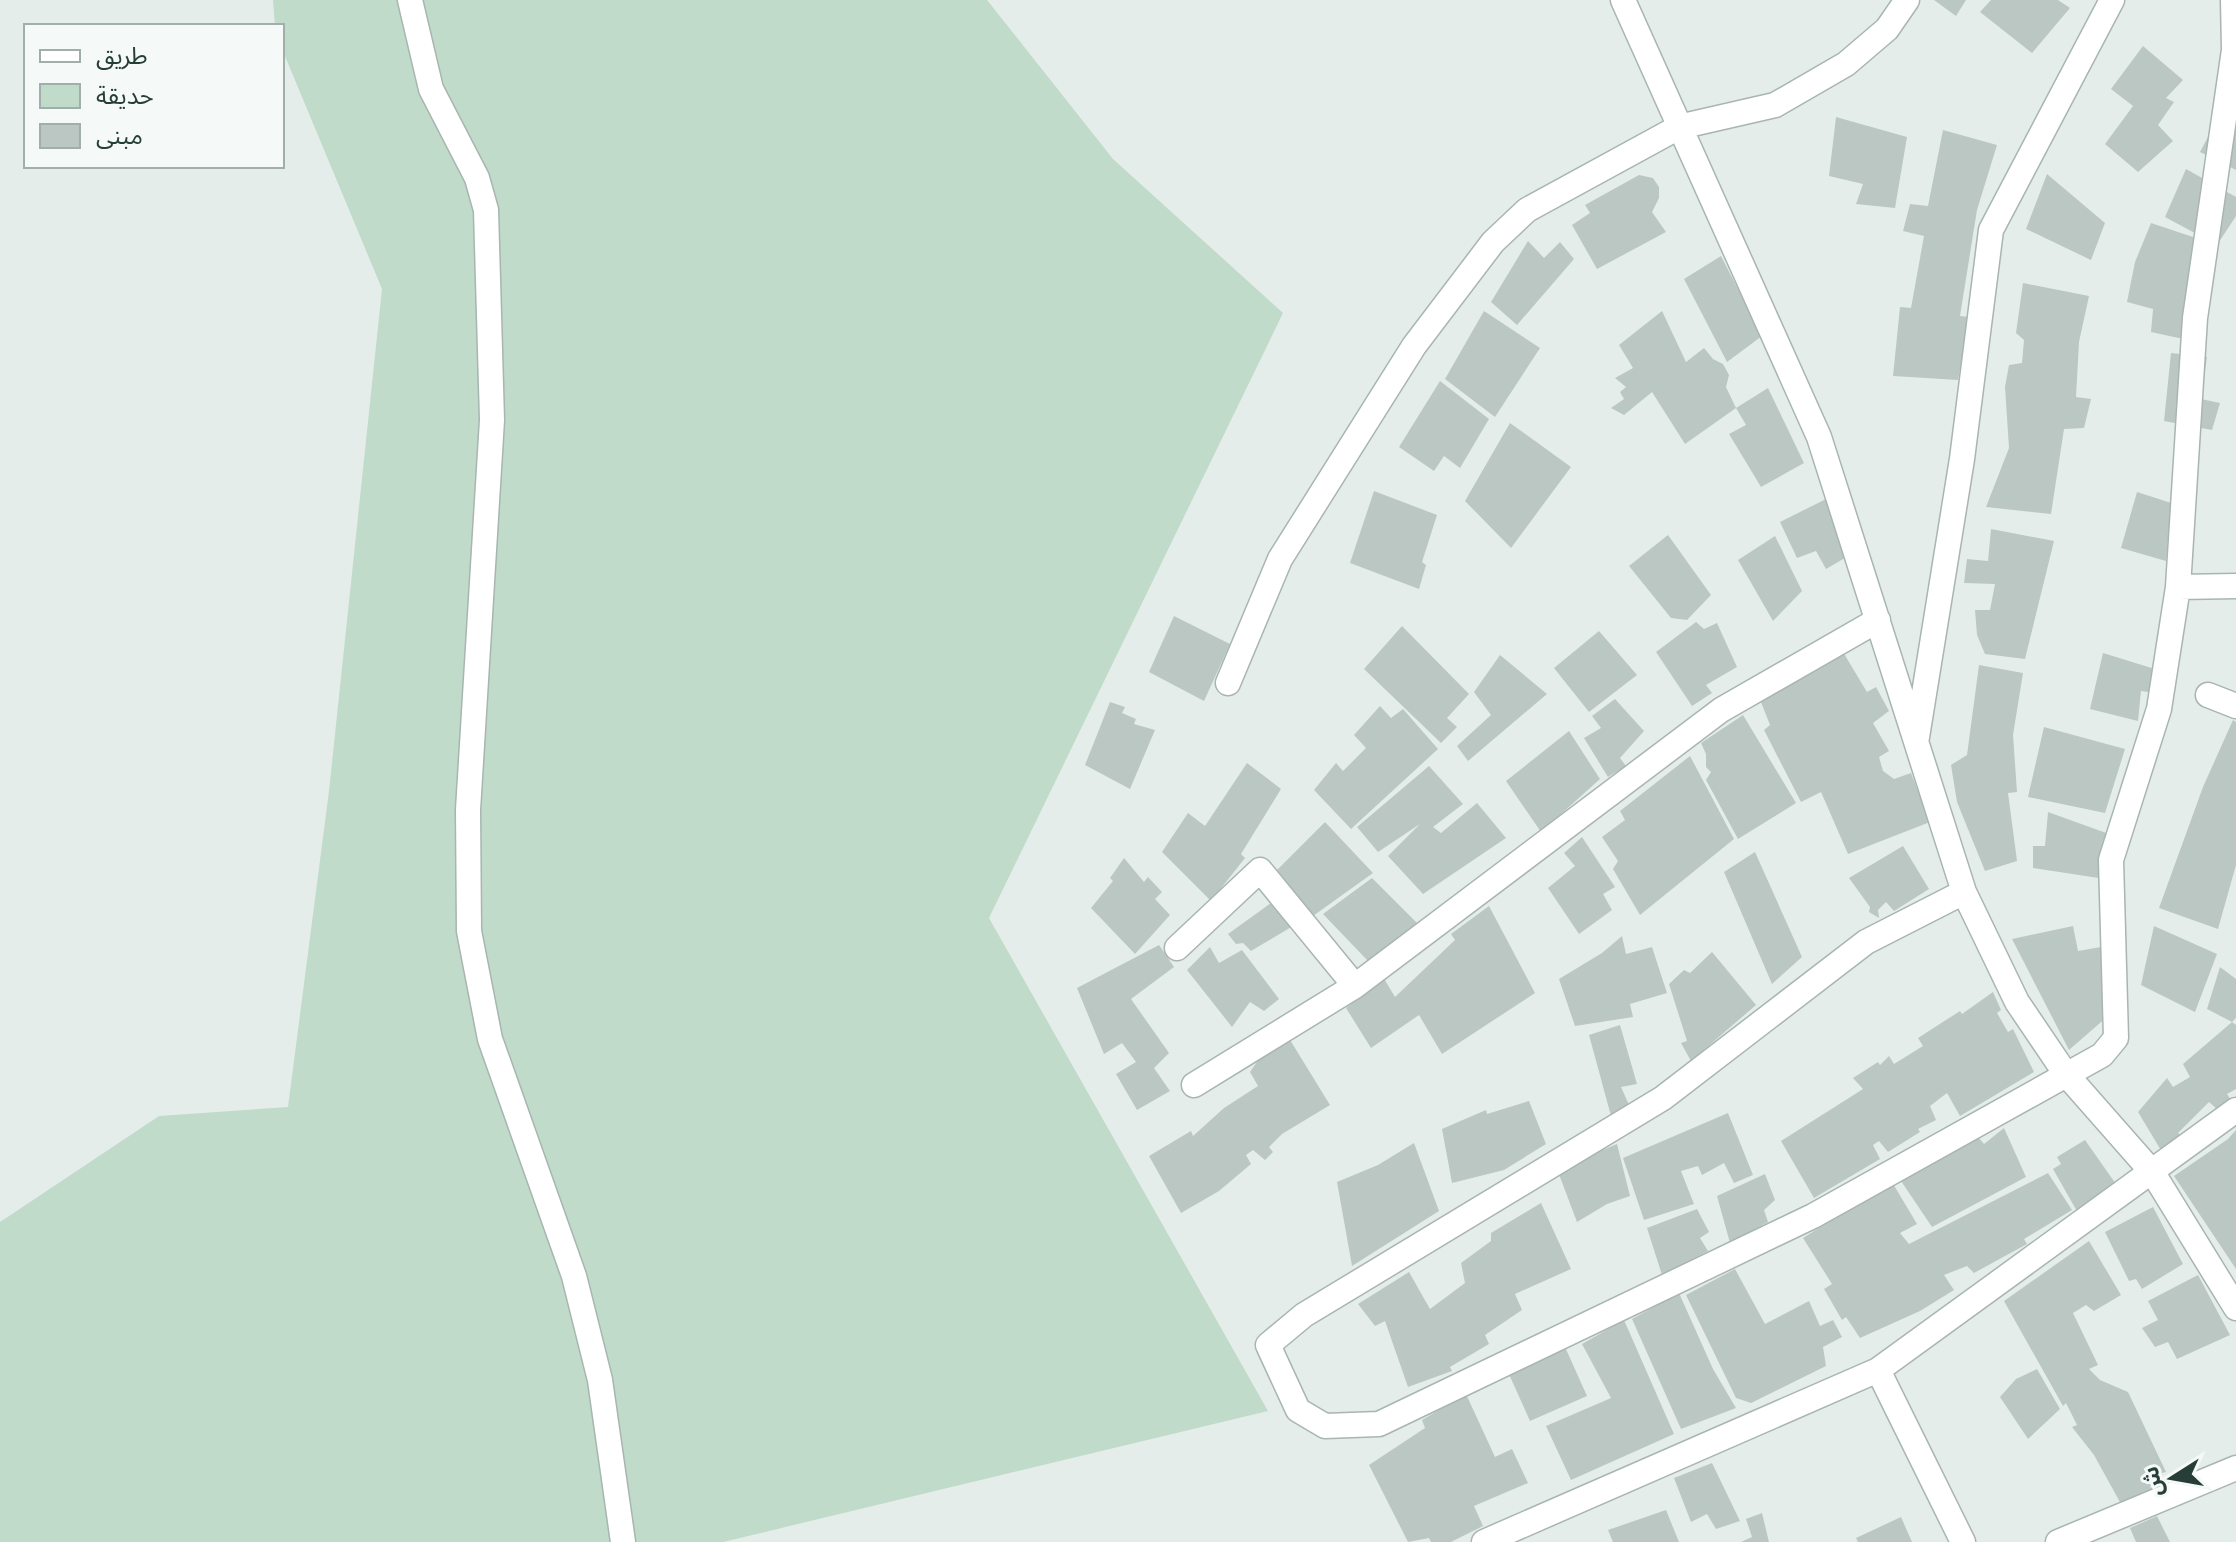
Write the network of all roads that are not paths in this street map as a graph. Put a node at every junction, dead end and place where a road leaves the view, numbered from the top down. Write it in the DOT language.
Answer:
graph roads {
  1 [pos="410,0"];
  2 [pos="1623,0"];
  3 [pos="1907,0"];
  4 [pos="2112,0"];
  5 [pos="2233,0"];
  6 [pos="2235,49"];
  7 [pos="1679,127"];
  8 [pos="2236,586"];
  9 [pos="2178,587"];
  10 [pos="1878,620"];
  11 [pos="1228,683"];
  12 [pos="2208,695"];
  13 [pos="2236,706"];
  14 [pos="1916,743"];
  15 [pos="1964,892"];
  16 [pos="1177,948"];
  17 [pos="1355,986"];
  18 [pos="2065,1073"];
  19 [pos="1194,1085"];
  20 [pos="2236,1110"];
  21 [pos="2153,1173"];
  22 [pos="2236,1307"];
  23 [pos="1878,1370"];
  24 [pos="2236,1468"];
  25 [pos="623,1542"];
  26 [pos="1484,1542"];
  27 [pos="1963,1542"];
  28 [pos="2058,1542"];
  1 -- 25 [label="street"];
  2 -- 7 [label="street"];
  3 -- 7 [label="street"];
  4 -- 14 [label="street"];
  5 -- 6 [label="street"];
  6 -- 9 [label="street"];
  7 -- 10 [label="street"];
  7 -- 11 [label="street"];
  8 -- 9 [label="street"];
  9 -- 18 [label="street"];
  10 -- 14 [label="street"];
  10 -- 17 [label="street"];
  12 -- 13 [label="street"];
  14 -- 15 [label="street"];
  15 -- 18 [label="street"];
  15 -- 18 [label="street"];
  16 -- 17 [label="street"];
  17 -- 19 [label="street"];
  18 -- 21 [label="street"];
  20 -- 21 [label="street"];
  21 -- 22 [label="street"];
  21 -- 23 [label="street"];
  23 -- 26 [label="street"];
  23 -- 27 [label="street"];
  24 -- 28 [label="street"];
}
